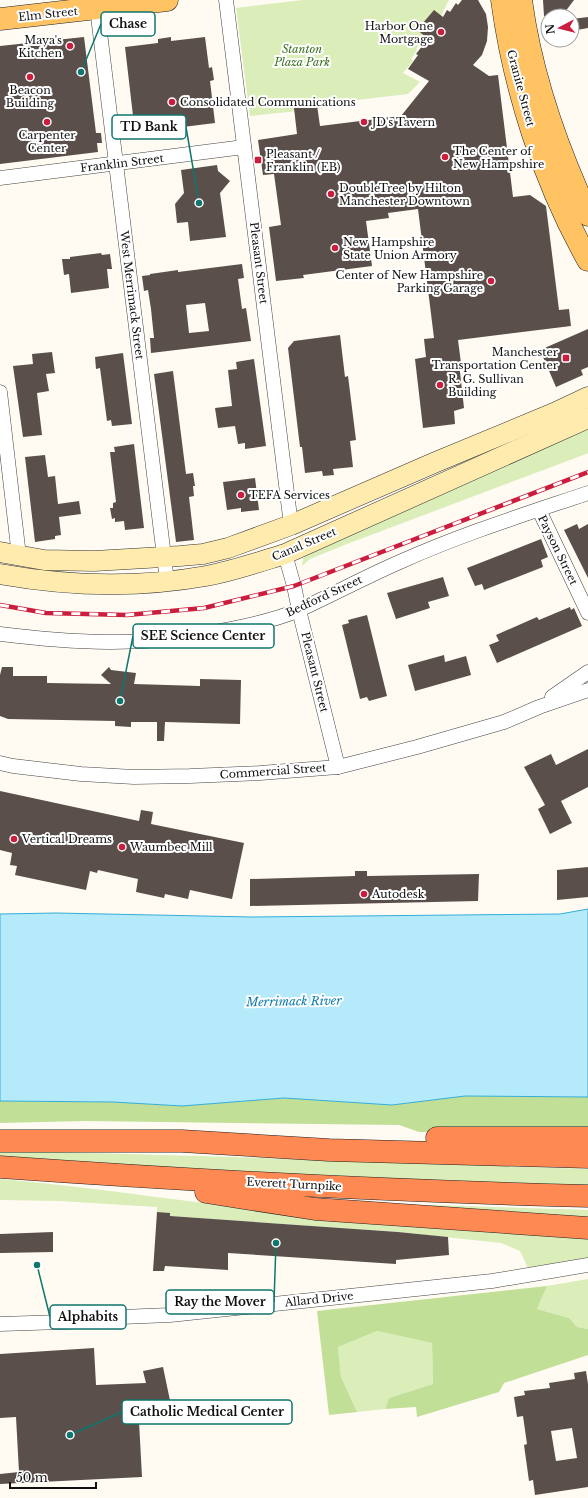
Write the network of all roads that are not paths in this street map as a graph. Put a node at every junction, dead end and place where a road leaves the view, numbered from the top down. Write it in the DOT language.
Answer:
graph roads {
  1 [pos="167,0"];
  2 [pos="226,0"];
  3 [pos="502,0"];
  4 [pos="521,0"];
  5 [pos="96,4"];
  6 [pos="0,19"];
  7 [pos="244,147"];
  8 [pos="116,164"];
  9 [pos="0,178"];
  10 [pos="588,215"];
  11 [pos="588,260"];
  12 [pos="0,392"];
  13 [pos="588,397"];
  14 [pos="588,418"];
  15 [pos="588,493"];
  16 [pos="539,510"];
  17 [pos="292,526"];
  18 [pos="0,552"];
  19 [pos="285,554"];
  20 [pos="19,556"];
  21 [pos="164,557"];
  22 [pos="0,574"];
  23 [pos="167,581"];
  24 [pos="299,610"];
  25 [pos="588,613"];
  26 [pos="0,635"];
  27 [pos="588,672"];
  28 [pos="588,690"];
  29 [pos="539,707"];
  30 [pos="0,763"];
  31 [pos="338,766"];
  32 [pos="588,1138"];
  33 [pos="0,1141"];
  34 [pos="182,1141"];
  35 [pos="588,1157"];
  36 [pos="0,1167"];
  37 [pos="79,1173"];
  38 [pos="588,1196"];
  39 [pos="588,1228"];
  40 [pos="588,1265"];
  41 [pos="0,1324"];
  1 -- 5 [label="main road, Elm Street"];
  2 -- 7 [label="street, Pleasant Street"];
  3 -- 11 [label="main road, Granite Street"];
  4 -- 10 [label="main road, Granite Street"];
  5 -- 6 [label="main road, Elm Street"];
  5 -- 8 [label="street, West Merrimack Street"];
  7 -- 8 [label="street, Franklin Street"];
  7 -- 17 [label="street, Pleasant Street"];
  8 -- 9 [label="street, Franklin Street"];
  8 -- 21 [label="street, West Merrimack Street"];
  12 -- 20 [label="street"];
  13 -- 17 [label="street, Canal Street"];
  14 -- 19 [label="street, Canal Street"];
  15 -- 16 [label="street, Bedford Street"];
  16 -- 24 [label="street, Bedford Street"];
  16 -- 25 [label="street, Payson Street"];
  17 -- 21 [label="street, Canal Street"];
  18 -- 20 [label="street, Canal Street"];
  19 -- 23 [label="street, Canal Street"];
  19 -- 24 [label="street, Pleasant Street"];
  20 -- 21 [label="street, Canal Street"];
  21 -- 23 [label="street, West Merrimack Street"];
  22 -- 23 [label="street, Canal Street"];
  24 -- 26 [label="street, Bedford Street"];
  24 -- 31 [label="street, Pleasant Street"];
  27 -- 29 [label="street, Commercial Street"];
  28 -- 29 [label="street, Commercial Street"];
  29 -- 31 [label="street, Commercial Street"];
  30 -- 31 [label="street, Commercial Street"];
  32 -- 34 [label="highway"];
  33 -- 34 [label="highway"];
  34 -- 35 [label="highway"];
  36 -- 37 [label="highway, Everett Turnpike"];
  37 -- 38 [label="highway, Everett Turnpike"];
  37 -- 39 [label="highway"];
  40 -- 41 [label="street, Allard Drive"];
}
